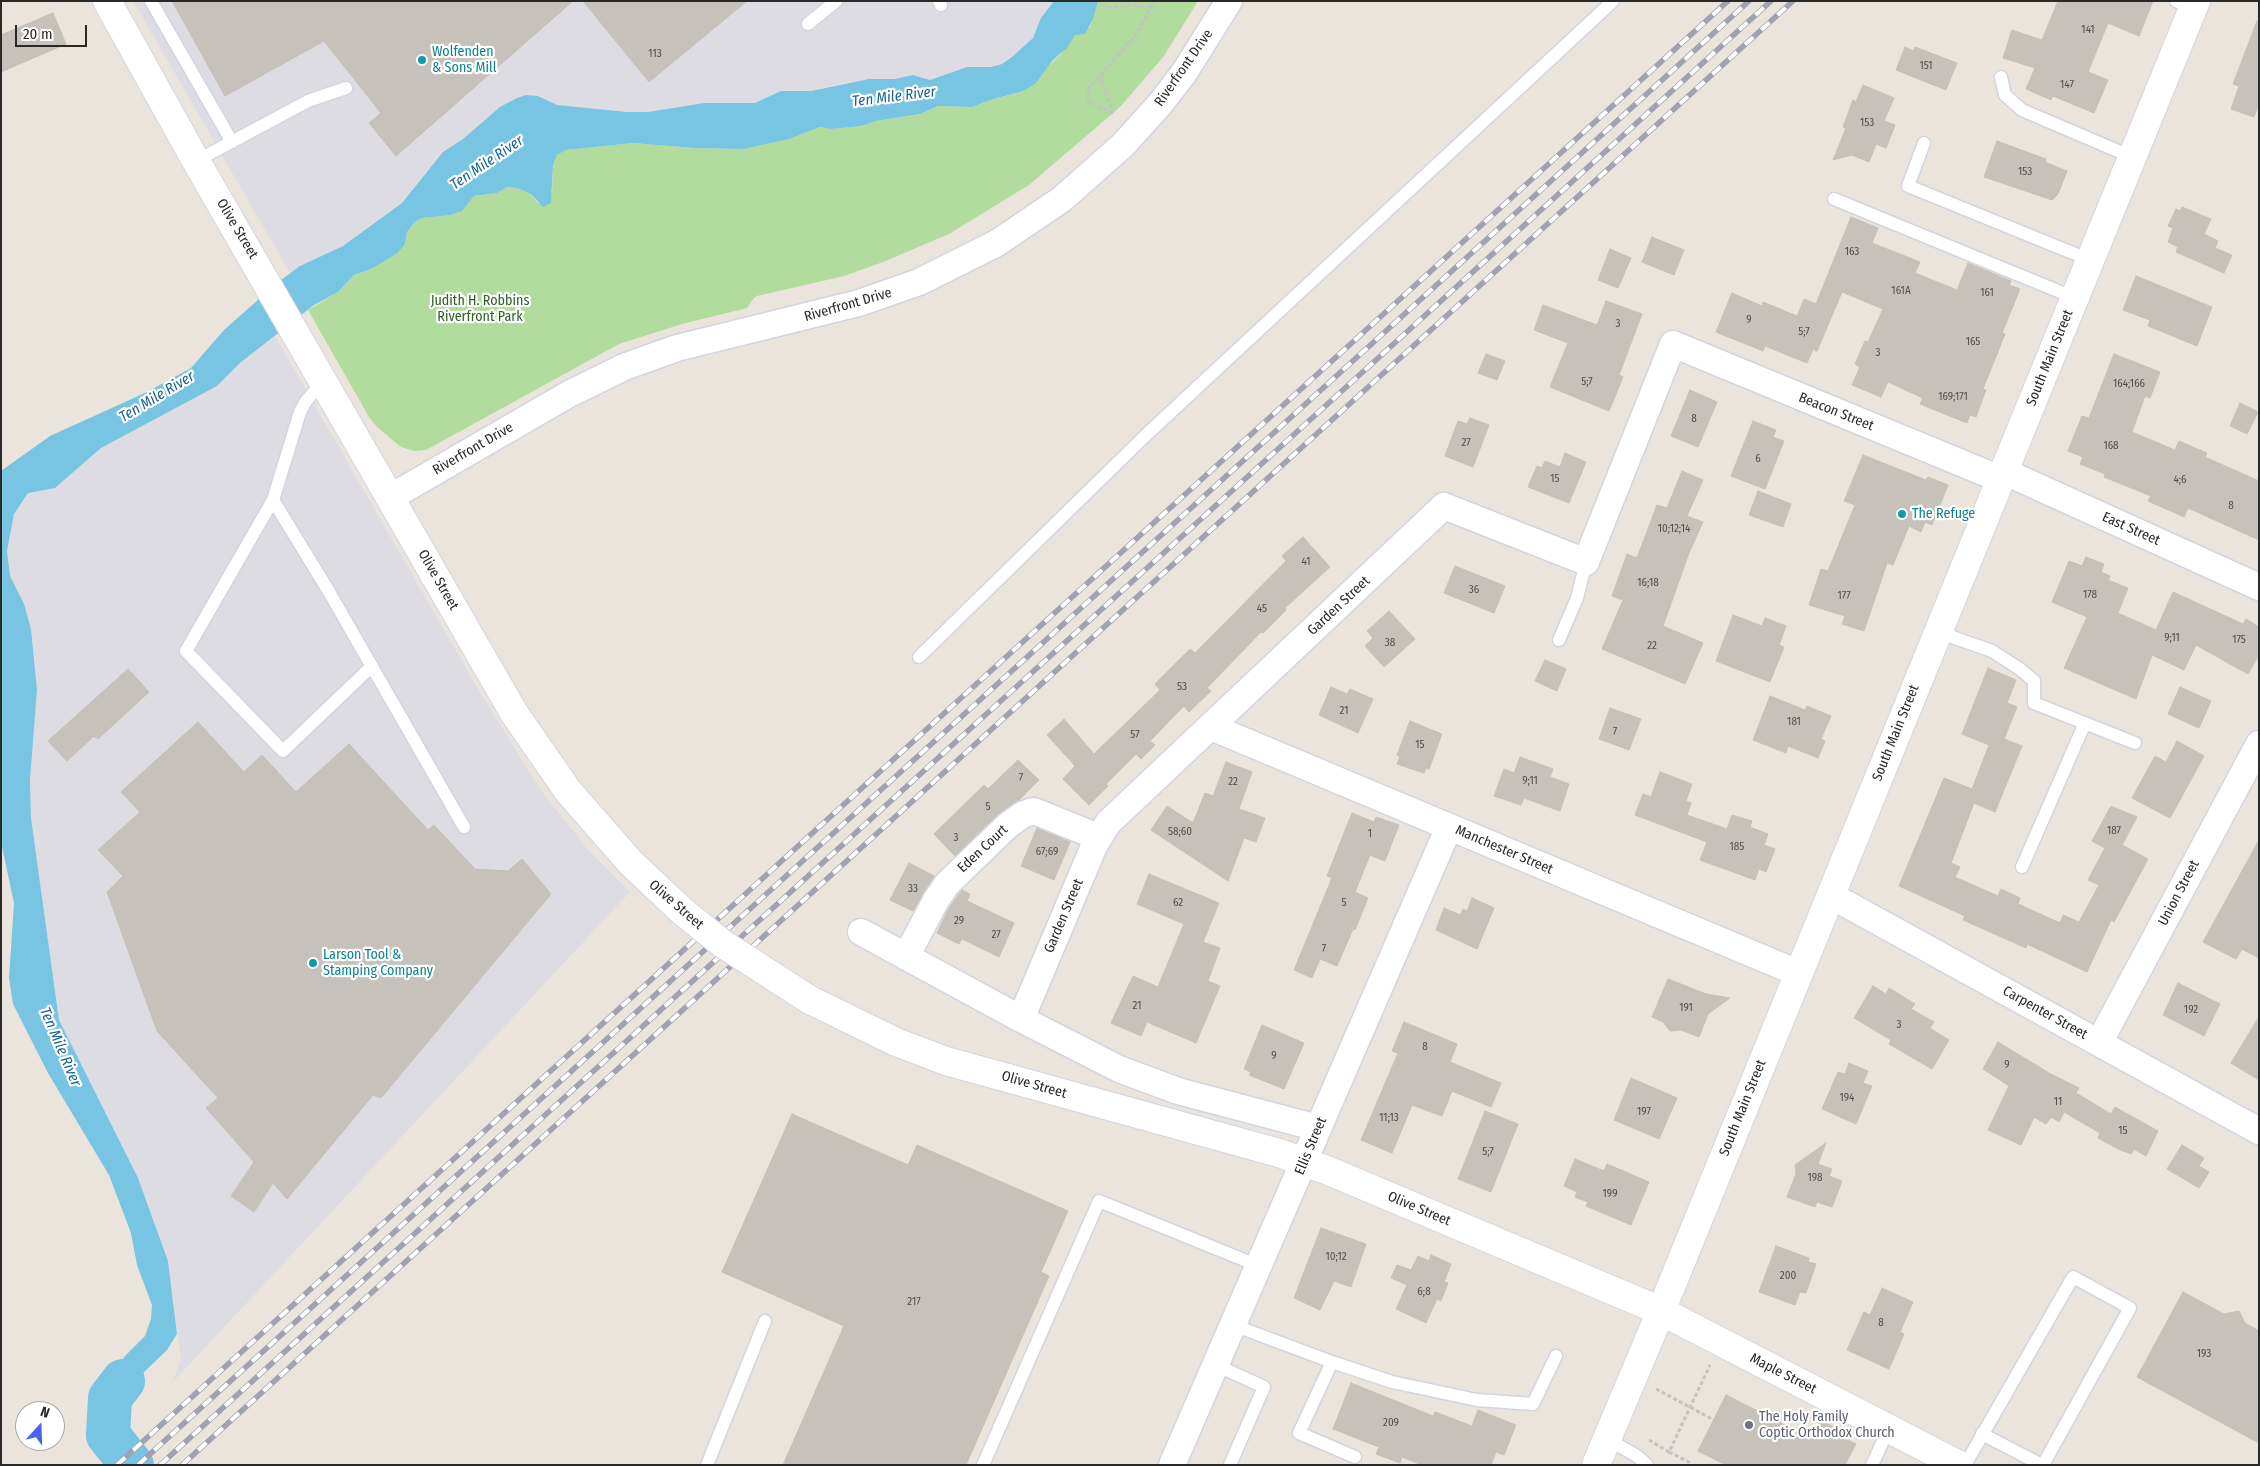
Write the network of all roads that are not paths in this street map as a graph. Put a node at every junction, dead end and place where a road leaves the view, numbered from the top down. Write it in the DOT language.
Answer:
graph roads {
  1 [pos="107,1"];
  2 [pos="151,1"];
  3 [pos="836,1"];
  4 [pos="1229,1"];
  5 [pos="1613,1"];
  6 [pos="2188,3"];
  7 [pos="808,24"];
  8 [pos="2001,77"];
  9 [pos="346,88"];
  10 [pos="232,142"];
  11 [pos="1924,143"];
  12 [pos="2132,157"];
  13 [pos="196,161"];
  14 [pos="1834,199"];
  15 [pos="2090,260"];
  16 [pos="2075,298"];
  17 [pos="324,381"];
  18 [pos="2002,475"];
  19 [pos="391,497"];
  20 [pos="274,500"];
  21 [pos="1586,562"];
  22 [pos="2259,587"];
  23 [pos="1938,632"];
  24 [pos="1559,640"];
  25 [pos="919,657"];
  26 [pos="372,666"];
  27 [pos="2085,723"];
  28 [pos="1210,727"];
  29 [pos="2135,743"];
  30 [pos="2259,744"];
  31 [pos="464,827"];
  32 [pos="1449,827"];
  33 [pos="1098,837"];
  34 [pos="2022,867"];
  35 [pos="1830,895"];
  36 [pos="861,932"];
  37 [pos="906,957"];
  38 [pos="1798,973"];
  39 [pos="1021,1019"];
  40 [pos="2099,1043"];
  41 [pos="1318,1128"];
  42 [pos="2259,1130"];
  43 [pos="1304,1161"];
  44 [pos="1259,1266"];
  45 [pos="1660,1311"];
  46 [pos="765,1321"];
  47 [pos="1233,1325"];
  48 [pos="1556,1356"];
  49 [pos="1332,1362"];
  50 [pos="1216,1365"];
  51 [pos="1889,1428"];
  52 [pos="1982,1434"];
  53 [pos="1607,1439"];
  54 [pos="1355,1457"];
  55 [pos="1956,1464"];
  56 [pos="707,1465"];
  57 [pos="983,1465"];
  58 [pos="1172,1465"];
  59 [pos="1230,1465"];
  60 [pos="1596,1465"];
  61 [pos="1647,1465"];
  62 [pos="1872,1465"];
  63 [pos="2042,1465"];
  1 -- 13 [label="main road, Olive Street"];
  2 -- 10 [label="lane"];
  3 -- 7 [label="lane"];
  4 -- 19 [label="street, Riverfront Drive"];
  5 -- 25 [label="lane"];
  6 -- 12 [label="main road, South Main Street"];
  8 -- 12 [label="lane"];
  9 -- 10 [label="lane"];
  10 -- 13 [label="lane"];
  11 -- 15 [label="lane"];
  12 -- 15 [label="main road, South Main Street"];
  13 -- 17 [label="main road, Olive Street"];
  14 -- 16 [label="lane"];
  15 -- 16 [label="main road, South Main Street"];
  16 -- 18 [label="main road, South Main Street"];
  17 -- 19 [label="main road, Olive Street"];
  17 -- 20 [label="lane"];
  18 -- 21 [label="street, Beacon Street"];
  18 -- 22 [label="street, East Street"];
  18 -- 23 [label="main road, South Main Street"];
  19 -- 43 [label="main road, Olive Street, bridge"];
  20 -- 26 [label="lane"];
  20 -- 26 [label="lane"];
  21 -- 24 [label="lane"];
  21 -- 28 [label="street, Garden Street"];
  23 -- 27 [label="lane"];
  23 -- 35 [label="main road, South Main Street"];
  26 -- 31 [label="lane"];
  27 -- 29 [label="lane"];
  27 -- 34 [label="lane"];
  28 -- 32 [label="street, Manchester Street"];
  28 -- 33 [label="street, Garden Street"];
  30 -- 40 [label="street, Union Street"];
  32 -- 38 [label="street, Manchester Street"];
  32 -- 41 [label="street, Ellis Street"];
  33 -- 37 [label="street, Eden Court"];
  33 -- 39 [label="street, Garden Street"];
  35 -- 38 [label="main road, South Main Street"];
  35 -- 40 [label="street, Carpenter Street"];
  36 -- 37 [label="street"];
  37 -- 39 [label="street"];
  38 -- 45 [label="main road, South Main Street"];
  39 -- 41 [label="street"];
  40 -- 42 [label="street, Carpenter Street"];
  41 -- 43 [label="street, Ellis Street"];
  43 -- 44 [label="street, Ellis Street"];
  43 -- 45 [label="main road, Olive Street"];
  44 -- 47 [label="street, Ellis Street"];
  44 -- 57 [label="lane"];
  45 -- 51 [label="main road, Maple Street"];
  45 -- 53 [label="main road, South Main Street"];
  46 -- 56 [label="lane"];
  47 -- 49 [label="lane"];
  47 -- 50 [label="street, Ellis Street"];
  48 -- 49 [label="lane"];
  49 -- 54 [label="lane"];
  50 -- 58 [label="street, Ellis Street"];
  50 -- 59 [label="lane"];
  51 -- 55 [label="main road, Maple Street"];
  51 -- 62 [label="lane"];
  52 -- 55 [label="lane"];
  52 -- 63 [label="lane"];
  52 -- 63 [label="lane"];
  53 -- 60 [label="main road, South Main Street"];
  53 -- 61 [label="lane"];
}
